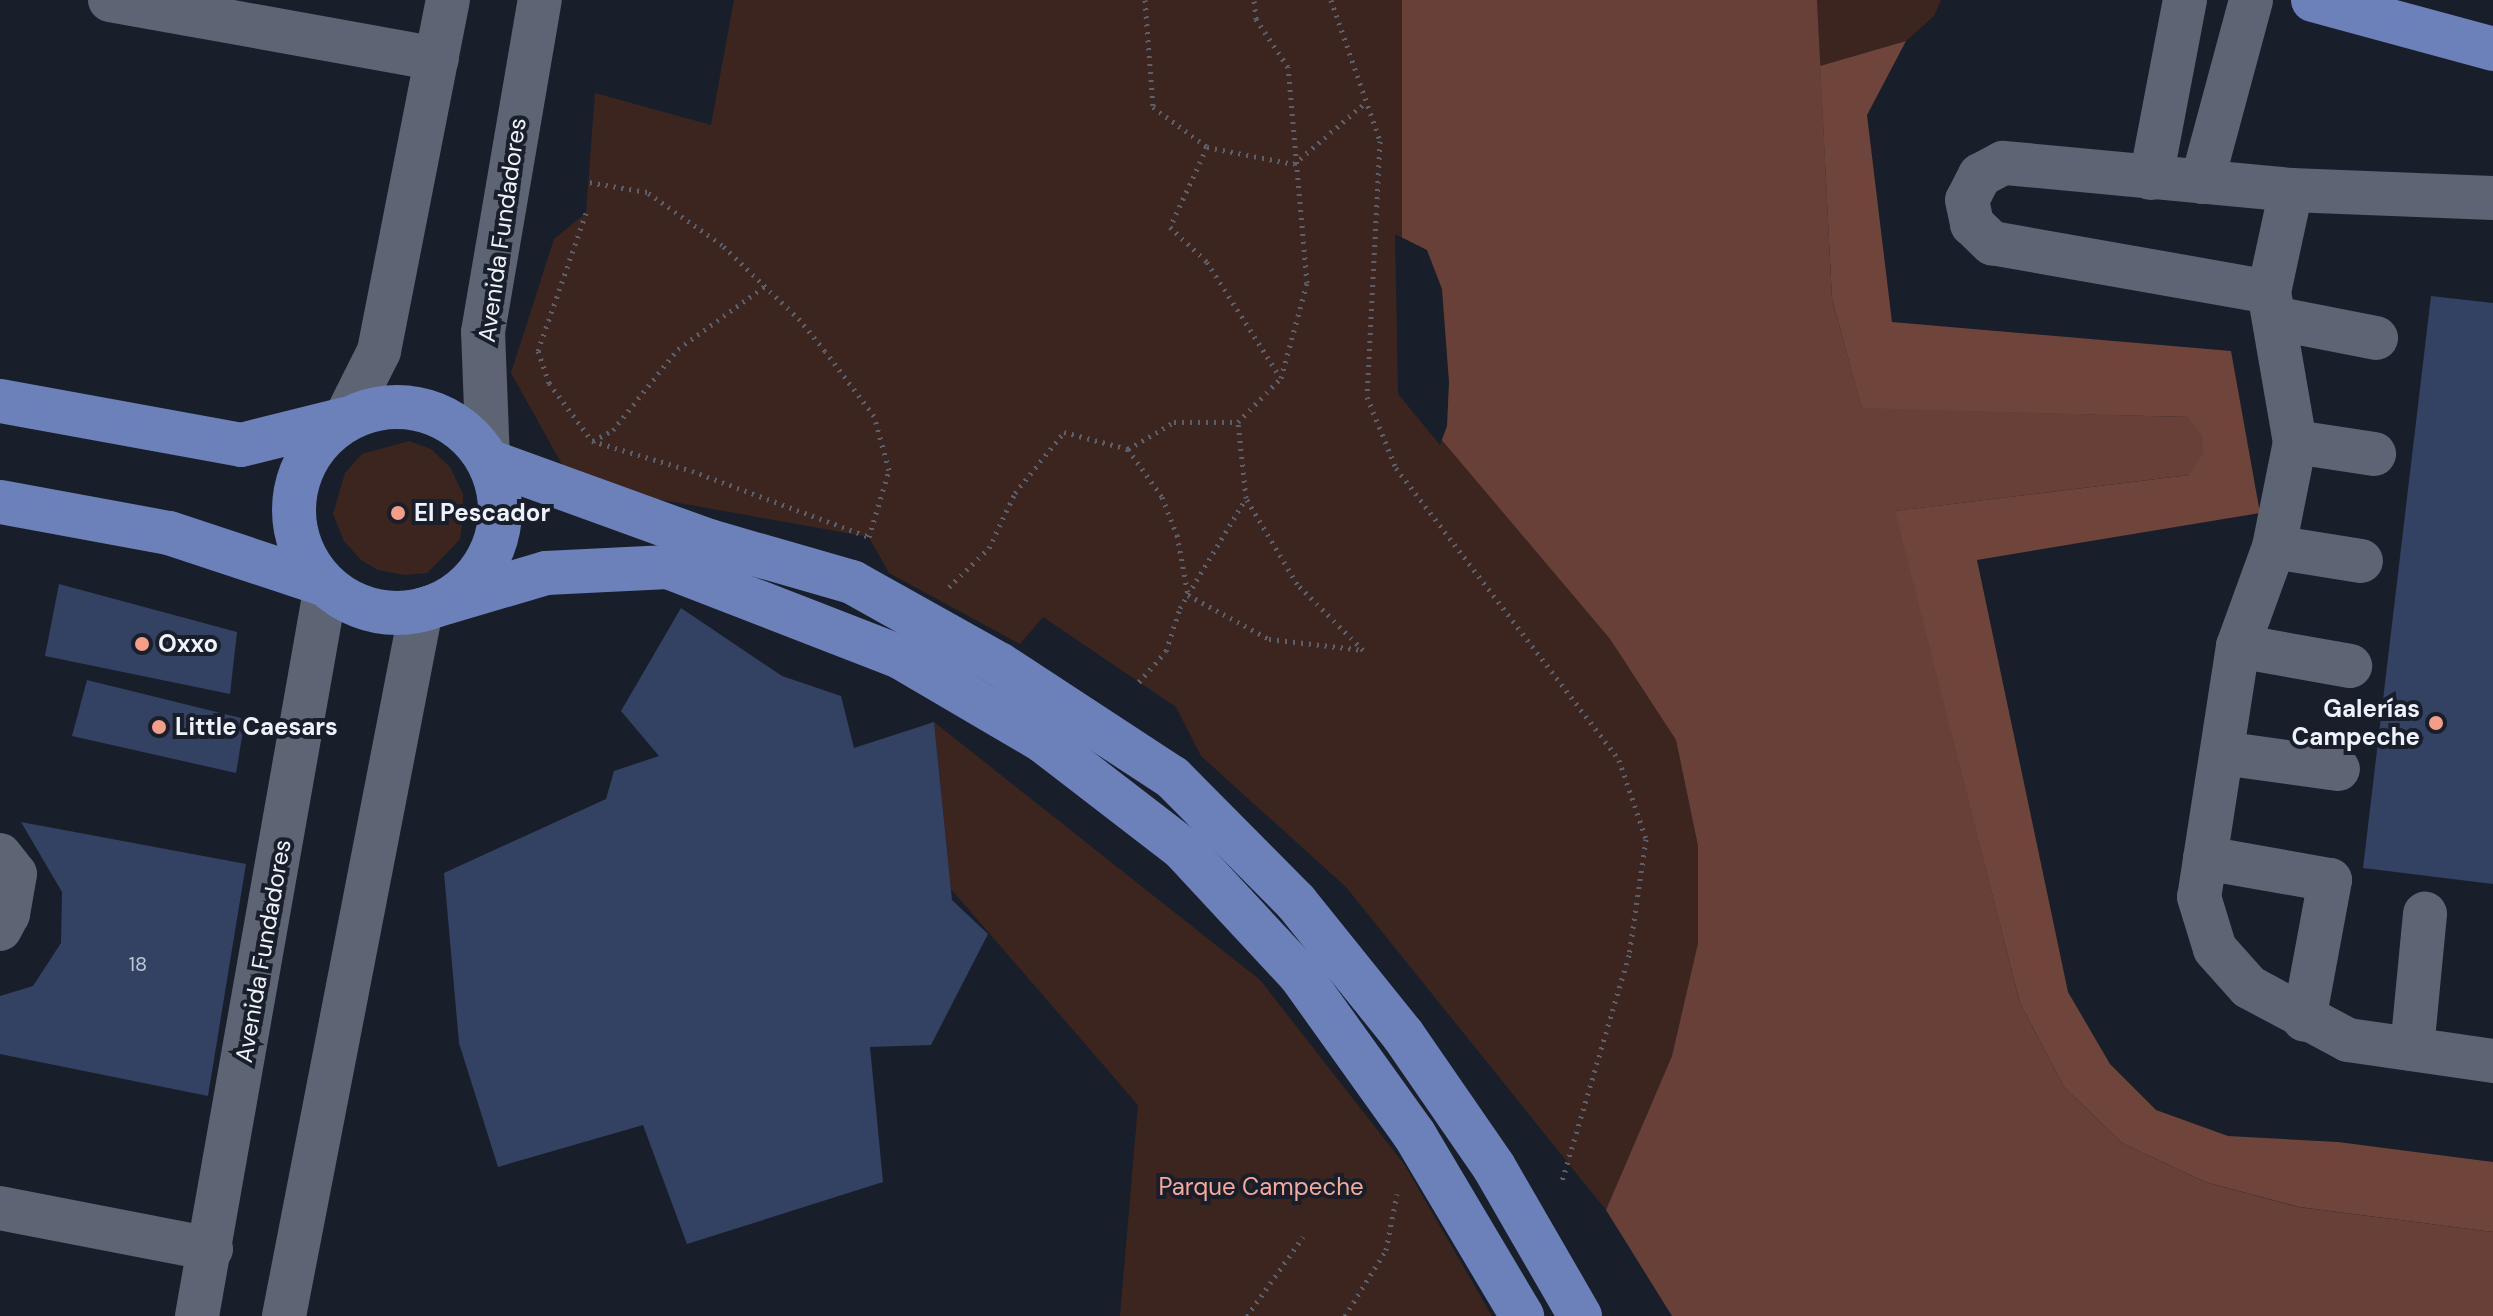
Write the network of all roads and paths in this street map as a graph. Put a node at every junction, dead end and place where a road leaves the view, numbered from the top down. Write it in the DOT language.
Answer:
graph roads {
  1 [pos="110,0"];
  2 [pos="448,0"];
  3 [pos="540,0"];
  4 [pos="1145,0"];
  5 [pos="1254,0"];
  6 [pos="1331,0"];
  7 [pos="2185,0"];
  8 [pos="2251,0"];
  9 [pos="2313,0"];
  10 [pos="2493,49"];
  11 [pos="437,59"];
  12 [pos="1366,102"];
  13 [pos="1207,147"];
  14 [pos="1294,164"];
  15 [pos="2151,178"];
  16 [pos="588,182"];
  17 [pos="2202,182"];
  18 [pos="2291,190"];
  19 [pos="2493,198"];
  20 [pos="586,213"];
  21 [pos="765,286"];
  22 [pos="2272,305"];
  23 [pos="2376,338"];
  24 [pos="1281,378"];
  25 [pos="0,401"];
  26 [pos="345,419"];
  27 [pos="1238,422"];
  28 [pos="592,441"];
  29 [pos="2295,442"];
  30 [pos="1128,449"];
  31 [pos="2374,454"];
  32 [pos="488,461"];
  33 [pos="1246,498"];
  34 [pos="0,502"];
  35 [pos="2274,547"];
  36 [pos="2361,561"];
  37 [pos="326,585"];
  38 [pos="1188,595"];
  39 [pos="937,599"];
  40 [pos="421,610"];
  41 [pos="2238,646"];
  42 [pos="2350,666"];
  43 [pos="1139,682"];
  44 [pos="2222,753"];
  45 [pos="2338,769"];
  46 [pos="0,855"];
  47 [pos="2205,858"];
  48 [pos="2425,914"];
  49 [pos="0,929"];
  50 [pos="2304,1020"];
  51 [pos="2412,1049"];
  52 [pos="2493,1061"];
  53 [pos="1562,1181"];
  54 [pos="1399,1183"];
  55 [pos="0,1208"];
  56 [pos="1303,1237"];
  57 [pos="211,1249"];
  58 [pos="197,1316"];
  59 [pos="284,1316"];
  60 [pos="1247,1316"];
  61 [pos="1345,1316"];
  62 [pos="1522,1316"];
  63 [pos="1580,1316"];
  1 -- 11 [label="street"];
  2 -- 11 [label="street"];
  3 -- 32 [label="street, Avenida Fundadores"];
  4 -- 13 [label="path"];
  5 -- 14 [label="path"];
  6 -- 12 [label="path"];
  7 -- 15 [label="street"];
  8 -- 17 [label="street"];
  9 -- 10 [label="main road"];
  11 -- 26 [label="street"];
  12 -- 14 [label="path"];
  12 -- 53 [label="path"];
  13 -- 14 [label="path"];
  13 -- 24 [label="path"];
  14 -- 24 [label="path"];
  15 -- 17 [label="street"];
  15 -- 22 [label="street"];
  16 -- 21 [label="path"];
  17 -- 18 [label="street"];
  18 -- 19 [label="street"];
  18 -- 22 [label="street"];
  20 -- 28 [label="path"];
  21 -- 28 [label="path"];
  21 -- 28 [label="path"];
  22 -- 23 [label="street"];
  22 -- 29 [label="street"];
  24 -- 27 [label="path"];
  25 -- 26 [label="main road"];
  26 -- 32 [label="main road"];
  26 -- 37 [label="main road"];
  27 -- 30 [label="path"];
  27 -- 33 [label="path"];
  29 -- 31 [label="street"];
  29 -- 35 [label="street"];
  30 -- 38 [label="path"];
  30 -- 39 [label="path"];
  32 -- 40 [label="main road"];
  32 -- 63 [label="main road"];
  33 -- 38 [label="path"];
  33 -- 38 [label="path"];
  34 -- 37 [label="main road"];
  35 -- 36 [label="street"];
  35 -- 41 [label="street"];
  37 -- 40 [label="main road"];
  37 -- 57 [label="street, Avenida Fundadores"];
  38 -- 43 [label="path"];
  40 -- 59 [label="street"];
  40 -- 62 [label="main road"];
  41 -- 42 [label="street"];
  41 -- 44 [label="street"];
  44 -- 45 [label="street"];
  44 -- 47 [label="street"];
  46 -- 49 [label="street"];
  47 -- 50 [label="street"];
  47 -- 50 [label="street"];
  48 -- 51 [label="street"];
  50 -- 51 [label="street"];
  51 -- 52 [label="street"];
  54 -- 61 [label="path"];
  55 -- 57 [label="street"];
  56 -- 60 [label="path"];
  57 -- 58 [label="street, Avenida Fundadores"];
}
